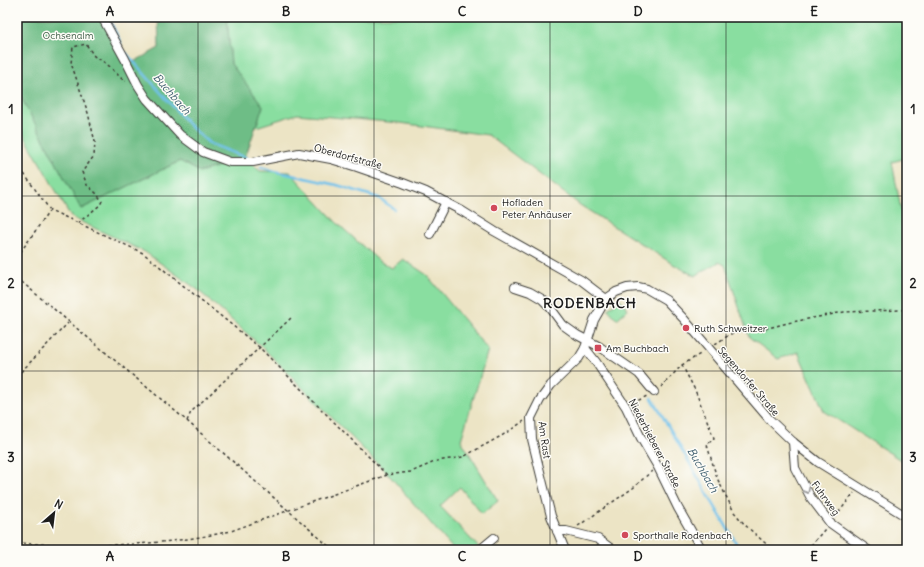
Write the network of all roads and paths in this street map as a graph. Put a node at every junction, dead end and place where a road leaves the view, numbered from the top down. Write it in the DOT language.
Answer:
graph roads {
  1 [pos="102,17"];
  2 [pos="138,85"];
  3 [pos="17,164"];
  4 [pos="446,202"];
  5 [pos="50,210"];
  6 [pos="78,223"];
  7 [pos="430,234"];
  8 [pos="17,257"];
  9 [pos="17,278"];
  10 [pos="515,287"];
  11 [pos="606,299"];
  12 [pos="907,309"];
  13 [pos="291,318"];
  14 [pos="69,322"];
  15 [pos="588,340"];
  16 [pos="259,347"];
  17 [pos="585,348"];
  18 [pos="708,349"];
  19 [pos="682,364"];
  20 [pos="17,376"];
  21 [pos="654,392"];
  22 [pos="626,407"];
  23 [pos="532,418"];
  24 [pos="187,421"];
  25 [pos="793,442"];
  26 [pos="658,467"];
  27 [pos="387,475"];
  28 [pos="856,491"];
  29 [pos="290,511"];
  30 [pos="836,515"];
  31 [pos="907,517"];
  32 [pos="829,524"];
  33 [pos="557,531"];
  34 [pos="572,532"];
  35 [pos="494,538"];
  36 [pos="17,543"];
  37 [pos="333,550"];
  38 [pos="484,550"];
  39 [pos="565,550"];
  40 [pos="613,550"];
  41 [pos="702,550"];
  42 [pos="773,550"];
  43 [pos="807,550"];
  44 [pos="868,550"];
  1 -- 2 [label="street, Oberdorfstraße"];
  2 -- 4 [label="street, Oberdorfstraße"];
  2 -- 6 [label="path"];
  3 -- 5 [label="path"];
  4 -- 7 [label="street"];
  4 -- 11 [label="street, Oberdorfstraße"];
  5 -- 6 [label="path"];
  5 -- 8 [label="path"];
  6 -- 16 [label="path"];
  9 -- 14 [label="path"];
  10 -- 15 [label="street"];
  11 -- 15 [label="street"];
  11 -- 18 [label="street, Segendorfer Straße"];
  12 -- 18 [label="path"];
  13 -- 16 [label="path"];
  14 -- 20 [label="path"];
  14 -- 24 [label="path"];
  15 -- 17 [label="street"];
  15 -- 21 [label="street"];
  16 -- 24 [label="path"];
  16 -- 27 [label="path"];
  17 -- 22 [label="street, Niederbieberer Straße"];
  17 -- 23 [label="street, Am Rast"];
  18 -- 19 [label="path"];
  18 -- 25 [label="street, Segendorfer Straße"];
  19 -- 21 [label="path"];
  19 -- 42 [label="path"];
  21 -- 22 [label="path"];
  22 -- 26 [label="street, Niederbieberer Straße"];
  23 -- 27 [label="path"];
  23 -- 33 [label="street, Am Rast"];
  24 -- 29 [label="path"];
  25 -- 31 [label="street, Segendorfer Straße"];
  25 -- 44 [label="street, Fuhrweg, one-way"];
  26 -- 34 [label="path"];
  26 -- 41 [label="street, Niederbieberer Straße"];
  27 -- 29 [label="path"];
  28 -- 30 [label="path"];
  29 -- 36 [label="path"];
  29 -- 37 [label="path"];
  32 -- 43 [label="path"];
  33 -- 34 [label="street"];
  33 -- 39 [label="street, Am Rast"];
  34 -- 40 [label="street"];
  35 -- 38 [label="street"];
}
